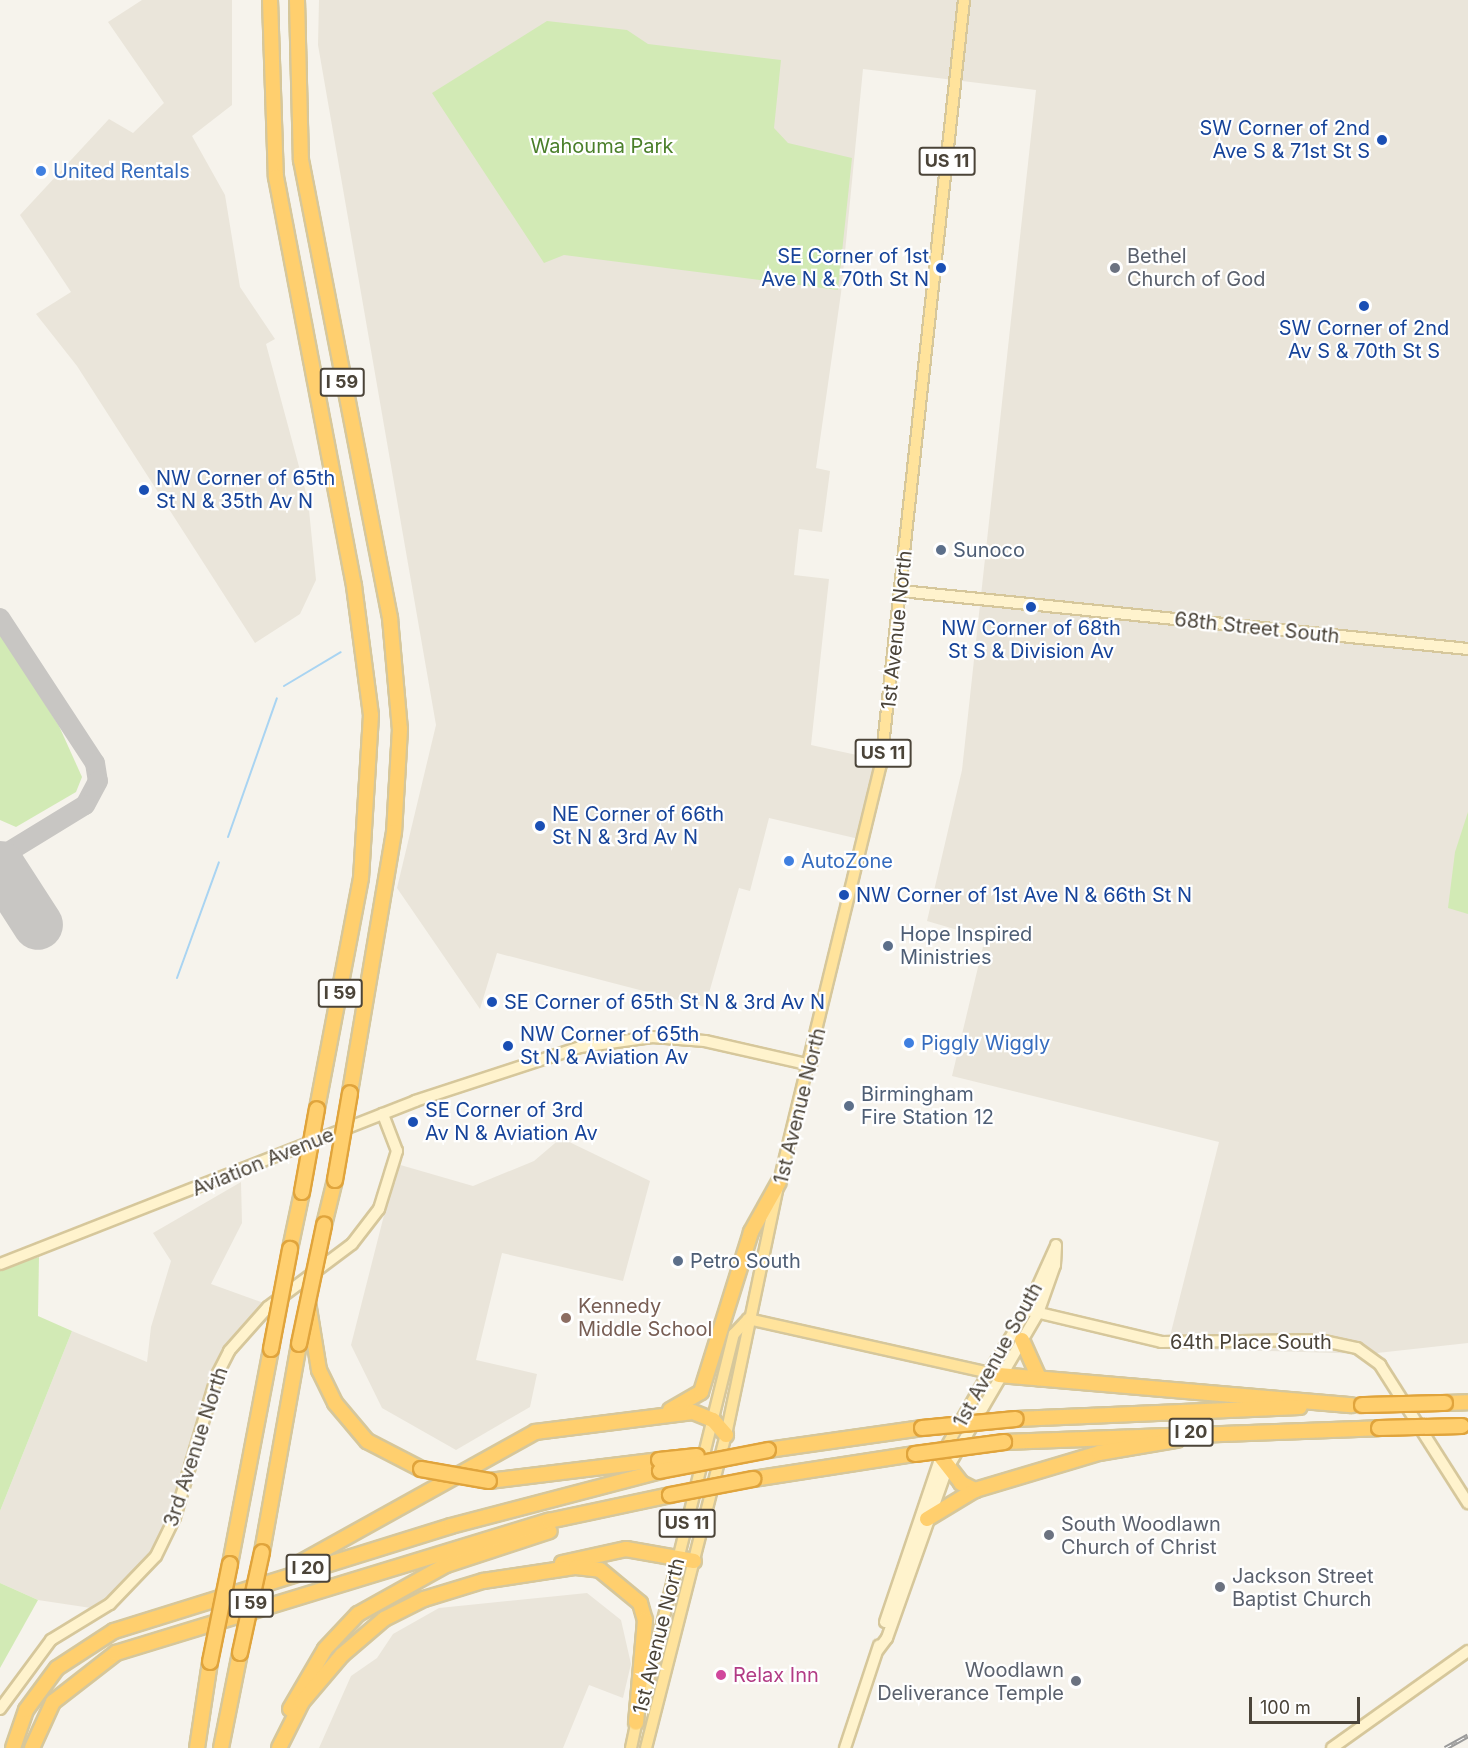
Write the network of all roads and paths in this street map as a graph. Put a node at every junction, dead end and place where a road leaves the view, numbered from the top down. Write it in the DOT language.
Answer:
graph roads {
  1 [pos="270,0"];
  2 [pos="297,0"];
  3 [pos="964,0"];
  4 [pos="901,591"];
  5 [pos="1468,649"];
  6 [pos="811,1065"];
  7 [pos="383,1114"];
  8 [pos="780,1182"];
  9 [pos="0,1264"];
  10 [pos="308,1299"];
  11 [pos="1032,1312"];
  12 [pos="748,1319"];
  13 [pos="1022,1340"];
  14 [pos="993,1374"];
  15 [pos="1039,1378"];
  16 [pos="1468,1402"];
  17 [pos="1357,1405"];
  18 [pos="664,1413"];
  19 [pos="713,1420"];
  20 [pos="1465,1425"];
  21 [pos="1241,1431"];
  22 [pos="726,1435"];
  23 [pos="944,1463"];
  24 [pos="659,1466"];
  25 [pos="975,1490"];
  26 [pos="638,1503"];
  27 [pos="1468,1503"];
  28 [pos="927,1519"];
  29 [pos="678,1558"];
  30 [pos="694,1561"];
  31 [pos="544,1571"];
  32 [pos="263,1581"];
  33 [pos="878,1650"];
  34 [pos="1468,1651"];
  35 [pos="0,1709"];
  36 [pos="636,1723"];
  37 [pos="197,1747"];
  38 [pos="13,1748"];
  39 [pos="32,1748"];
  40 [pos="221,1748"];
  41 [pos="278,1748"];
  42 [pos="631,1748"];
  43 [pos="646,1748"];
  44 [pos="845,1748"];
  45 [pos="1332,1748"];
  1 -- 37 [label="highway, I 59, bridge"];
  2 -- 10 [label="highway, I 59, bridge"];
  3 -- 4 [label="main road, 1st Avenue North / US 11"];
  4 -- 5 [label="street, 68th Street South"];
  4 -- 6 [label="main road, 1st Avenue North / US 11"];
  6 -- 7 [label="street, Aviation Avenue"];
  6 -- 8 [label="main road, 1st Avenue North / US 11"];
  7 -- 9 [label="street, Aviation Avenue"];
  7 -- 35 [label="street, 3rd Avenue North"];
  8 -- 12 [label="main road, 1st Avenue North / US 11"];
  8 -- 18 [label="highway"];
  10 -- 24 [label="highway, bridge"];
  10 -- 40 [label="highway, I 59, bridge"];
  11 -- 11 [label="street, 1st Avenue South"];
  11 -- 13 [label="street, 1st Avenue South"];
  11 -- 14 [label="street, 1st Avenue South"];
  11 -- 27 [label="street, 64th Place South"];
  12 -- 14 [label="main road"];
  12 -- 19 [label="main road, 1st Avenue North / US 11"];
  12 -- 22 [label="main road, 1st Avenue North / US 11"];
  13 -- 14 [label="street, 1st Avenue South"];
  13 -- 15 [label="highway"];
  14 -- 15 [label="highway"];
  14 -- 23 [label="main road, 1st Avenue South"];
  15 -- 17 [label="highway"];
  16 -- 17 [label="highway, I 20, bridge"];
  17 -- 24 [label="highway, I 20, bridge"];
  18 -- 19 [label="highway"];
  18 -- 32 [label="highway"];
  19 -- 22 [label="highway"];
  19 -- 29 [label="main road, 1st Avenue North / US 11"];
  20 -- 21 [label="highway, I 20, bridge"];
  21 -- 25 [label="highway"];
  21 -- 26 [label="highway, I 20, bridge"];
  22 -- 30 [label="main road, 1st Avenue North / US 11"];
  23 -- 25 [label="highway"];
  23 -- 28 [label="street, 1st Avenue South"];
  23 -- 33 [label="street, 1st Avenue South"];
  24 -- 32 [label="highway, I 20"];
  25 -- 28 [label="highway"];
  26 -- 39 [label="highway"];
  26 -- 41 [label="highway"];
  28 -- 33 [label="street, 1st Avenue South"];
  29 -- 30 [label="highway"];
  29 -- 31 [label="highway"];
  29 -- 36 [label="main road, 1st Avenue North / US 11"];
  30 -- 43 [label="main road, 1st Avenue North / US 11"];
  31 -- 36 [label="highway"];
  31 -- 41 [label="highway"];
  32 -- 38 [label="highway, I 20"];
  33 -- 44 [label="street, 1st Avenue South"];
  34 -- 45 [label="street"];
  36 -- 42 [label="main road, 1st Avenue North / US 11"];
}
